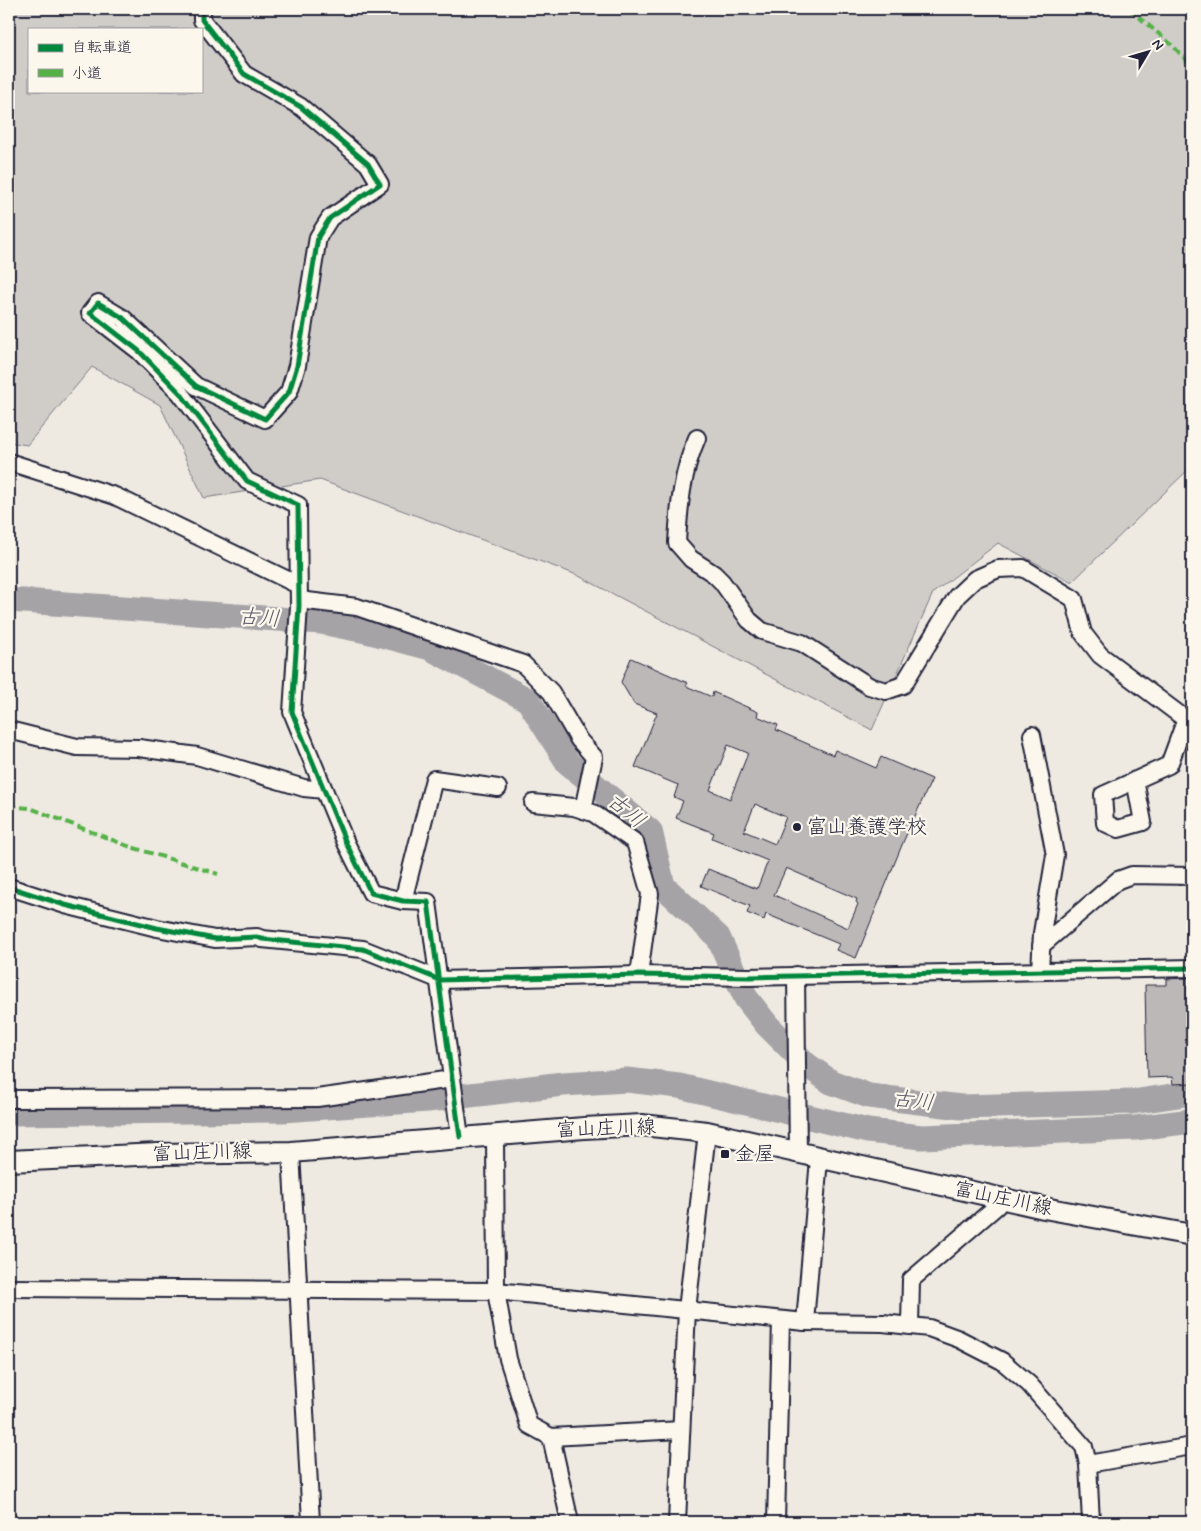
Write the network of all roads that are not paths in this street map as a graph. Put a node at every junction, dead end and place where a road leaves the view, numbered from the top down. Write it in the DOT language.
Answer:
graph roads {
  1 [pos="202,9"];
  2 [pos="697,438"];
  3 [pos="9,462"];
  4 [pos="298,597"];
  5 [pos="1189,721"];
  6 [pos="9,730"];
  7 [pos="1032,735"];
  8 [pos="1135,780"];
  9 [pos="498,788"];
  10 [pos="324,790"];
  11 [pos="533,803"];
  12 [pos="585,804"];
  13 [pos="1192,876"];
  14 [pos="9,887"];
  15 [pos="402,902"];
  16 [pos="1041,946"];
  17 [pos="1192,968"];
  18 [pos="1040,970"];
  19 [pos="639,975"];
  20 [pos="796,975"];
  21 [pos="440,980"];
  22 [pos="453,1082"];
  23 [pos="9,1099"];
  24 [pos="707,1132"];
  25 [pos="495,1135"];
  26 [pos="460,1137"];
  27 [pos="291,1152"];
  28 [pos="798,1154"];
  29 [pos="819,1158"];
  30 [pos="9,1161"];
  31 [pos="1000,1198"];
  32 [pos="1192,1235"];
  33 [pos="9,1288"];
  34 [pos="298,1291"];
  35 [pos="496,1291"];
  36 [pos="687,1310"];
  37 [pos="781,1320"];
  38 [pos="805,1322"];
  39 [pos="910,1326"];
  40 [pos="681,1430"];
  41 [pos="551,1437"];
  42 [pos="1192,1446"];
  43 [pos="1088,1464"];
  44 [pos="311,1522"];
  45 [pos="570,1522"];
  46 [pos="677,1522"];
  47 [pos="776,1522"];
  48 [pos="1091,1522"];
  1 -- 4 [label="street"];
  2 -- 5 [label="street"];
  3 -- 4 [label="street"];
  4 -- 10 [label="street"];
  4 -- 12 [label="street"];
  5 -- 8 [label="street"];
  6 -- 10 [label="street"];
  7 -- 16 [label="street"];
  9 -- 15 [label="street"];
  10 -- 15 [label="street"];
  11 -- 12 [label="street"];
  12 -- 19 [label="street"];
  13 -- 16 [label="street"];
  14 -- 21 [label="street"];
  15 -- 21 [label="street"];
  16 -- 18 [label="street"];
  17 -- 18 [label="street"];
  18 -- 20 [label="street"];
  19 -- 20 [label="street"];
  19 -- 21 [label="street"];
  20 -- 28 [label="street"];
  21 -- 22 [label="street"];
  22 -- 23 [label="street"];
  22 -- 26 [label="street"];
  24 -- 25 [label="main road, 富山庄川線"];
  24 -- 28 [label="main road, 富山庄川線"];
  24 -- 36 [label="street"];
  25 -- 26 [label="main road, 富山庄川線"];
  25 -- 35 [label="street"];
  26 -- 27 [label="main road, 富山庄川線"];
  27 -- 30 [label="main road, 富山庄川線"];
  27 -- 34 [label="street"];
  28 -- 29 [label="main road, 富山庄川線"];
  29 -- 31 [label="main road, 富山庄川線"];
  29 -- 38 [label="street"];
  31 -- 32 [label="main road, 富山庄川線"];
  31 -- 39 [label="street"];
  33 -- 34 [label="street"];
  34 -- 35 [label="street"];
  34 -- 44 [label="street"];
  35 -- 36 [label="street"];
  35 -- 41 [label="street"];
  36 -- 37 [label="street"];
  36 -- 40 [label="street"];
  37 -- 38 [label="street"];
  37 -- 47 [label="street"];
  38 -- 39 [label="street"];
  39 -- 43 [label="street"];
  40 -- 41 [label="street"];
  40 -- 46 [label="street"];
  41 -- 45 [label="street"];
  42 -- 43 [label="street"];
  43 -- 48 [label="street"];
}
